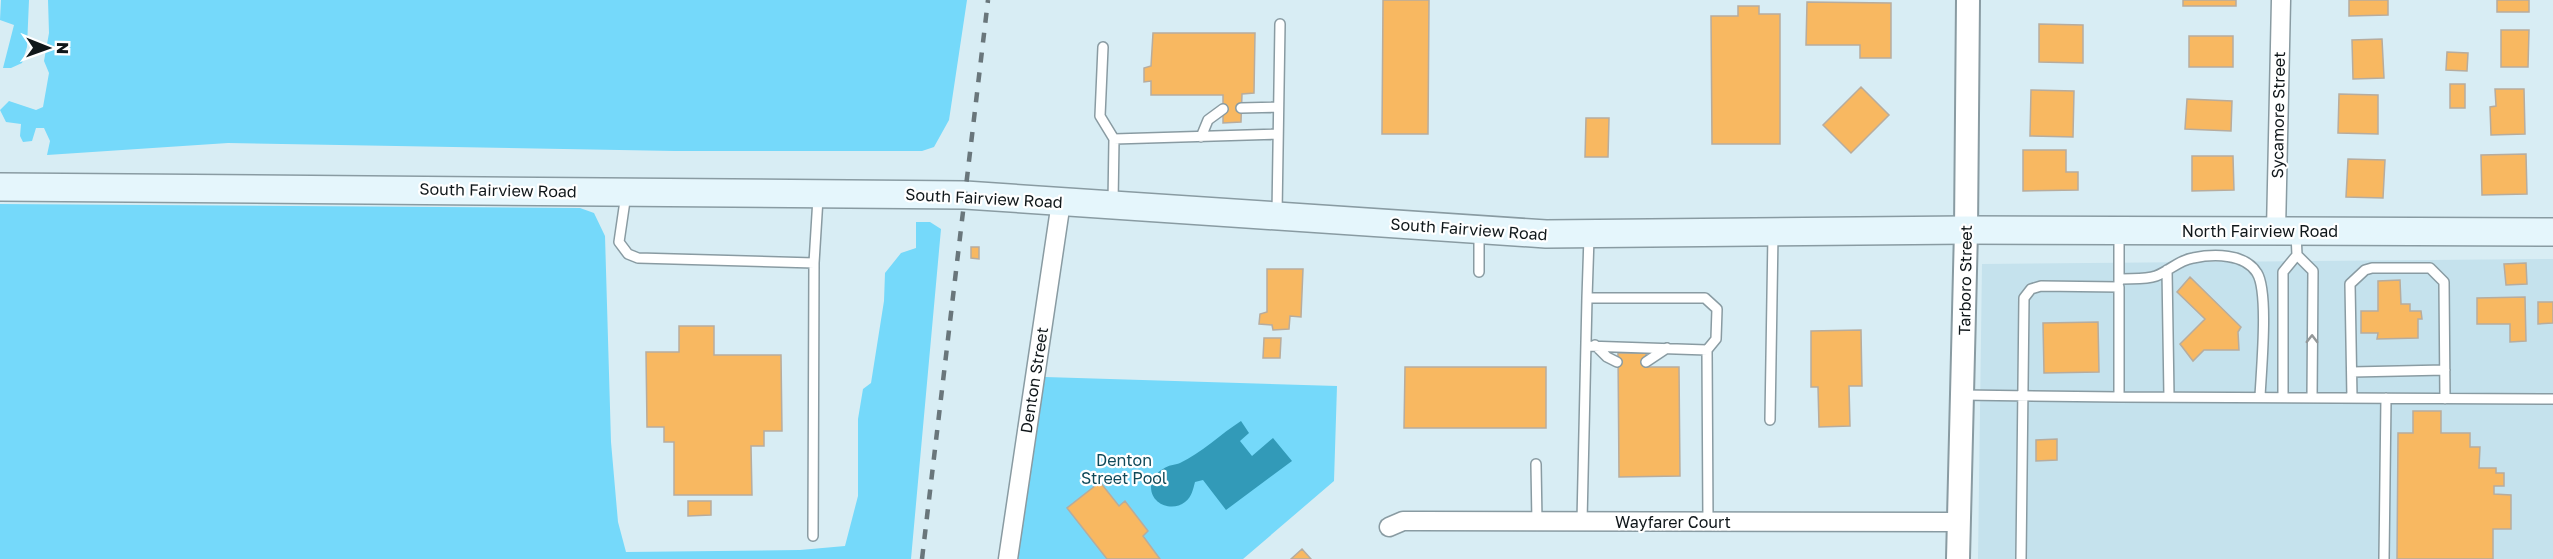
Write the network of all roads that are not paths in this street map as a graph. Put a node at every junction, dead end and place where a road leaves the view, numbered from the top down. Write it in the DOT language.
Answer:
graph roads {
  1 [pos="1968,0"];
  2 [pos="2281,0"];
  3 [pos="1280,24"];
  4 [pos="1103,47"];
  5 [pos="1278,107"];
  6 [pos="1241,108"];
  7 [pos="1223,109"];
  8 [pos="1278,134"];
  9 [pos="1201,137"];
  10 [pos="1114,139"];
  11 [pos="0,187"];
  12 [pos="627,191"];
  13 [pos="818,194"];
  14 [pos="1061,202"];
  15 [pos="1112,205"];
  16 [pos="1277,215"];
  17 [pos="1966,230"];
  18 [pos="1479,231"];
  19 [pos="1773,231"];
  20 [pos="2119,231"];
  21 [pos="2553,232"];
  22 [pos="1589,234"];
  23 [pos="2289,239"];
  24 [pos="814,263"];
  25 [pos="2168,270"];
  26 [pos="1479,272"];
  27 [pos="2119,283"];
  28 [pos="1587,298"];
  29 [pos="1591,345"];
  30 [pos="1668,348"];
  31 [pos="1707,350"];
  32 [pos="1617,362"];
  33 [pos="1646,362"];
  34 [pos="2445,370"];
  35 [pos="2352,372"];
  36 [pos="1962,395"];
  37 [pos="2022,396"];
  38 [pos="2119,397"];
  39 [pos="2169,397"];
  40 [pos="2260,397"];
  41 [pos="2283,398"];
  42 [pos="2312,398"];
  43 [pos="2352,398"];
  44 [pos="2386,398"];
  45 [pos="2445,399"];
  46 [pos="2553,399"];
  47 [pos="1770,420"];
  48 [pos="1536,464"];
  49 [pos="1582,521"];
  50 [pos="1537,522"];
  51 [pos="1708,522"];
  52 [pos="1959,522"];
  53 [pos="1389,527"];
  54 [pos="813,536"];
  55 [pos="1008,559"];
  56 [pos="1958,559"];
  57 [pos="2021,559"];
  58 [pos="2384,559"];
  1 -- 17 [label="street, Tarboro Street"];
  2 -- 23 [label="street, Sycamore Street"];
  3 -- 5 [label="lane"];
  4 -- 10 [label="lane"];
  5 -- 6 [label="lane"];
  5 -- 8 [label="lane"];
  7 -- 9 [label="lane"];
  8 -- 9 [label="lane"];
  8 -- 16 [label="lane"];
  9 -- 10 [label="lane"];
  10 -- 15 [label="lane"];
  11 -- 12 [label="main road, South Fairview Road"];
  12 -- 13 [label="main road, South Fairview Road"];
  12 -- 24 [label="lane"];
  13 -- 14 [label="main road, South Fairview Road"];
  13 -- 24 [label="lane"];
  14 -- 15 [label="main road, South Fairview Road"];
  14 -- 55 [label="street, Denton Street"];
  15 -- 16 [label="main road, South Fairview Road"];
  16 -- 18 [label="main road, South Fairview Road"];
  17 -- 19 [label="main road, South Fairview Road"];
  17 -- 20 [label="main road, North Fairview Road"];
  17 -- 36 [label="street, Tarboro Street"];
  18 -- 22 [label="main road, South Fairview Road"];
  18 -- 26 [label="lane"];
  19 -- 22 [label="main road, South Fairview Road"];
  19 -- 47 [label="lane"];
  20 -- 23 [label="main road, North Fairview Road"];
  20 -- 27 [label="lane"];
  21 -- 23 [label="main road, North Fairview Road"];
  22 -- 28 [label="lane"];
  23 -- 41 [label="lane"];
  42 -- 23 [label="lane, one-way"];
  24 -- 54 [label="lane"];
  25 -- 27 [label="lane"];
  25 -- 39 [label="lane"];
  25 -- 40 [label="lane"];
  27 -- 37 [label="lane"];
  27 -- 38 [label="lane"];
  28 -- 29 [label="lane"];
  28 -- 31 [label="lane"];
  29 -- 30 [label="lane"];
  29 -- 32 [label="lane"];
  29 -- 49 [label="lane"];
  30 -- 31 [label="lane"];
  30 -- 33 [label="lane"];
  31 -- 51 [label="lane"];
  34 -- 35 [label="lane"];
  34 -- 35 [label="lane"];
  34 -- 45 [label="lane"];
  35 -- 43 [label="lane"];
  36 -- 37 [label="lane"];
  36 -- 52 [label="street, Tarboro Street"];
  37 -- 38 [label="lane"];
  37 -- 57 [label="lane"];
  38 -- 39 [label="lane"];
  39 -- 40 [label="lane"];
  40 -- 41 [label="lane"];
  41 -- 42 [label="lane"];
  42 -- 43 [label="lane"];
  43 -- 44 [label="lane"];
  44 -- 45 [label="lane"];
  44 -- 58 [label="lane"];
  45 -- 46 [label="lane"];
  48 -- 50 [label="lane"];
  49 -- 50 [label="street, Wayfarer Court"];
  49 -- 51 [label="street, Wayfarer Court"];
  50 -- 53 [label="street, Wayfarer Court"];
  51 -- 52 [label="street, Wayfarer Court"];
  52 -- 56 [label="street, Tarboro Street"];
}
